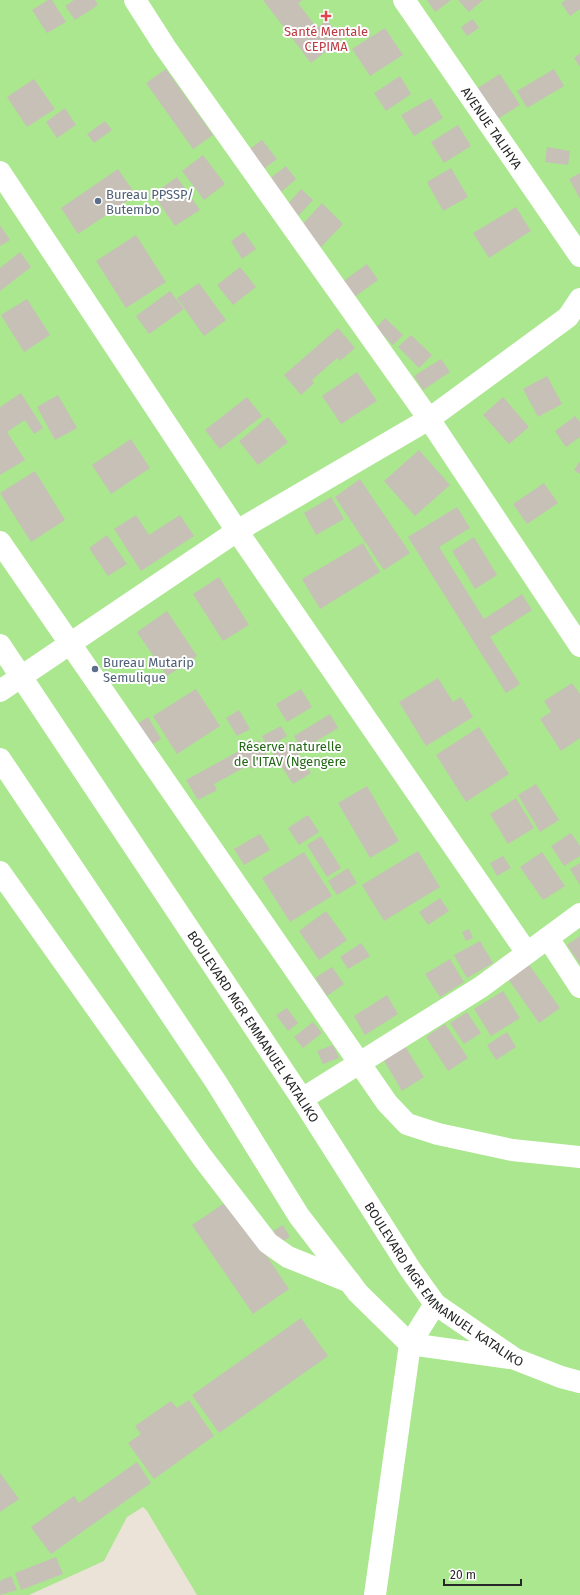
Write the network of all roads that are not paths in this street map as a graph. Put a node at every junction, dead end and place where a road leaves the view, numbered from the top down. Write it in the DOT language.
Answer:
graph roads {
  1 [pos="135,0"];
  2 [pos="404,0"];
  3 [pos="0,172"];
  4 [pos="580,256"];
  5 [pos="580,298"];
  6 [pos="429,419"];
  7 [pos="237,531"];
  8 [pos="0,542"];
  9 [pos="70,644"];
  10 [pos="0,645"];
  11 [pos="580,646"];
  12 [pos="21,677"];
  13 [pos="0,691"];
  14 [pos="0,759"];
  15 [pos="0,872"];
  16 [pos="580,914"];
  17 [pos="548,938"];
  18 [pos="527,953"];
  19 [pos="580,987"];
  20 [pos="360,1063"];
  21 [pos="302,1100"];
  22 [pos="580,1157"];
  23 [pos="350,1282"];
  24 [pos="435,1304"];
  25 [pos="410,1344"];
  26 [pos="515,1359"];
  27 [pos="580,1382"];
  28 [pos="375,1595"];
  1 -- 6 [label="street"];
  2 -- 4 [label="street, AVENUE TALIHYA"];
  3 -- 7 [label="street"];
  5 -- 6 [label="street"];
  6 -- 7 [label="street"];
  6 -- 11 [label="street"];
  7 -- 9 [label="street"];
  7 -- 18 [label="street"];
  8 -- 9 [label="street"];
  9 -- 12 [label="street"];
  9 -- 20 [label="street"];
  10 -- 12 [label="street, BOULEVARD MGR EMMANUEL KATALIKO"];
  12 -- 13 [label="street"];
  12 -- 21 [label="street, BOULEVARD MGR EMMANUEL KATALIKO"];
  14 -- 23 [label="street"];
  15 -- 23 [label="street"];
  16 -- 17 [label="street"];
  17 -- 18 [label="street"];
  17 -- 19 [label="street"];
  18 -- 20 [label="street"];
  20 -- 21 [label="street"];
  20 -- 22 [label="street"];
  21 -- 24 [label="street, BOULEVARD MGR EMMANUEL KATALIKO"];
  23 -- 25 [label="street"];
  24 -- 25 [label="street"];
  24 -- 26 [label="street, BOULEVARD MGR EMMANUEL KATALIKO"];
  25 -- 26 [label="street, BOULEVARD MGR EMMANUEL KATALIKO"];
  25 -- 28 [label="street"];
  26 -- 27 [label="street"];
}
